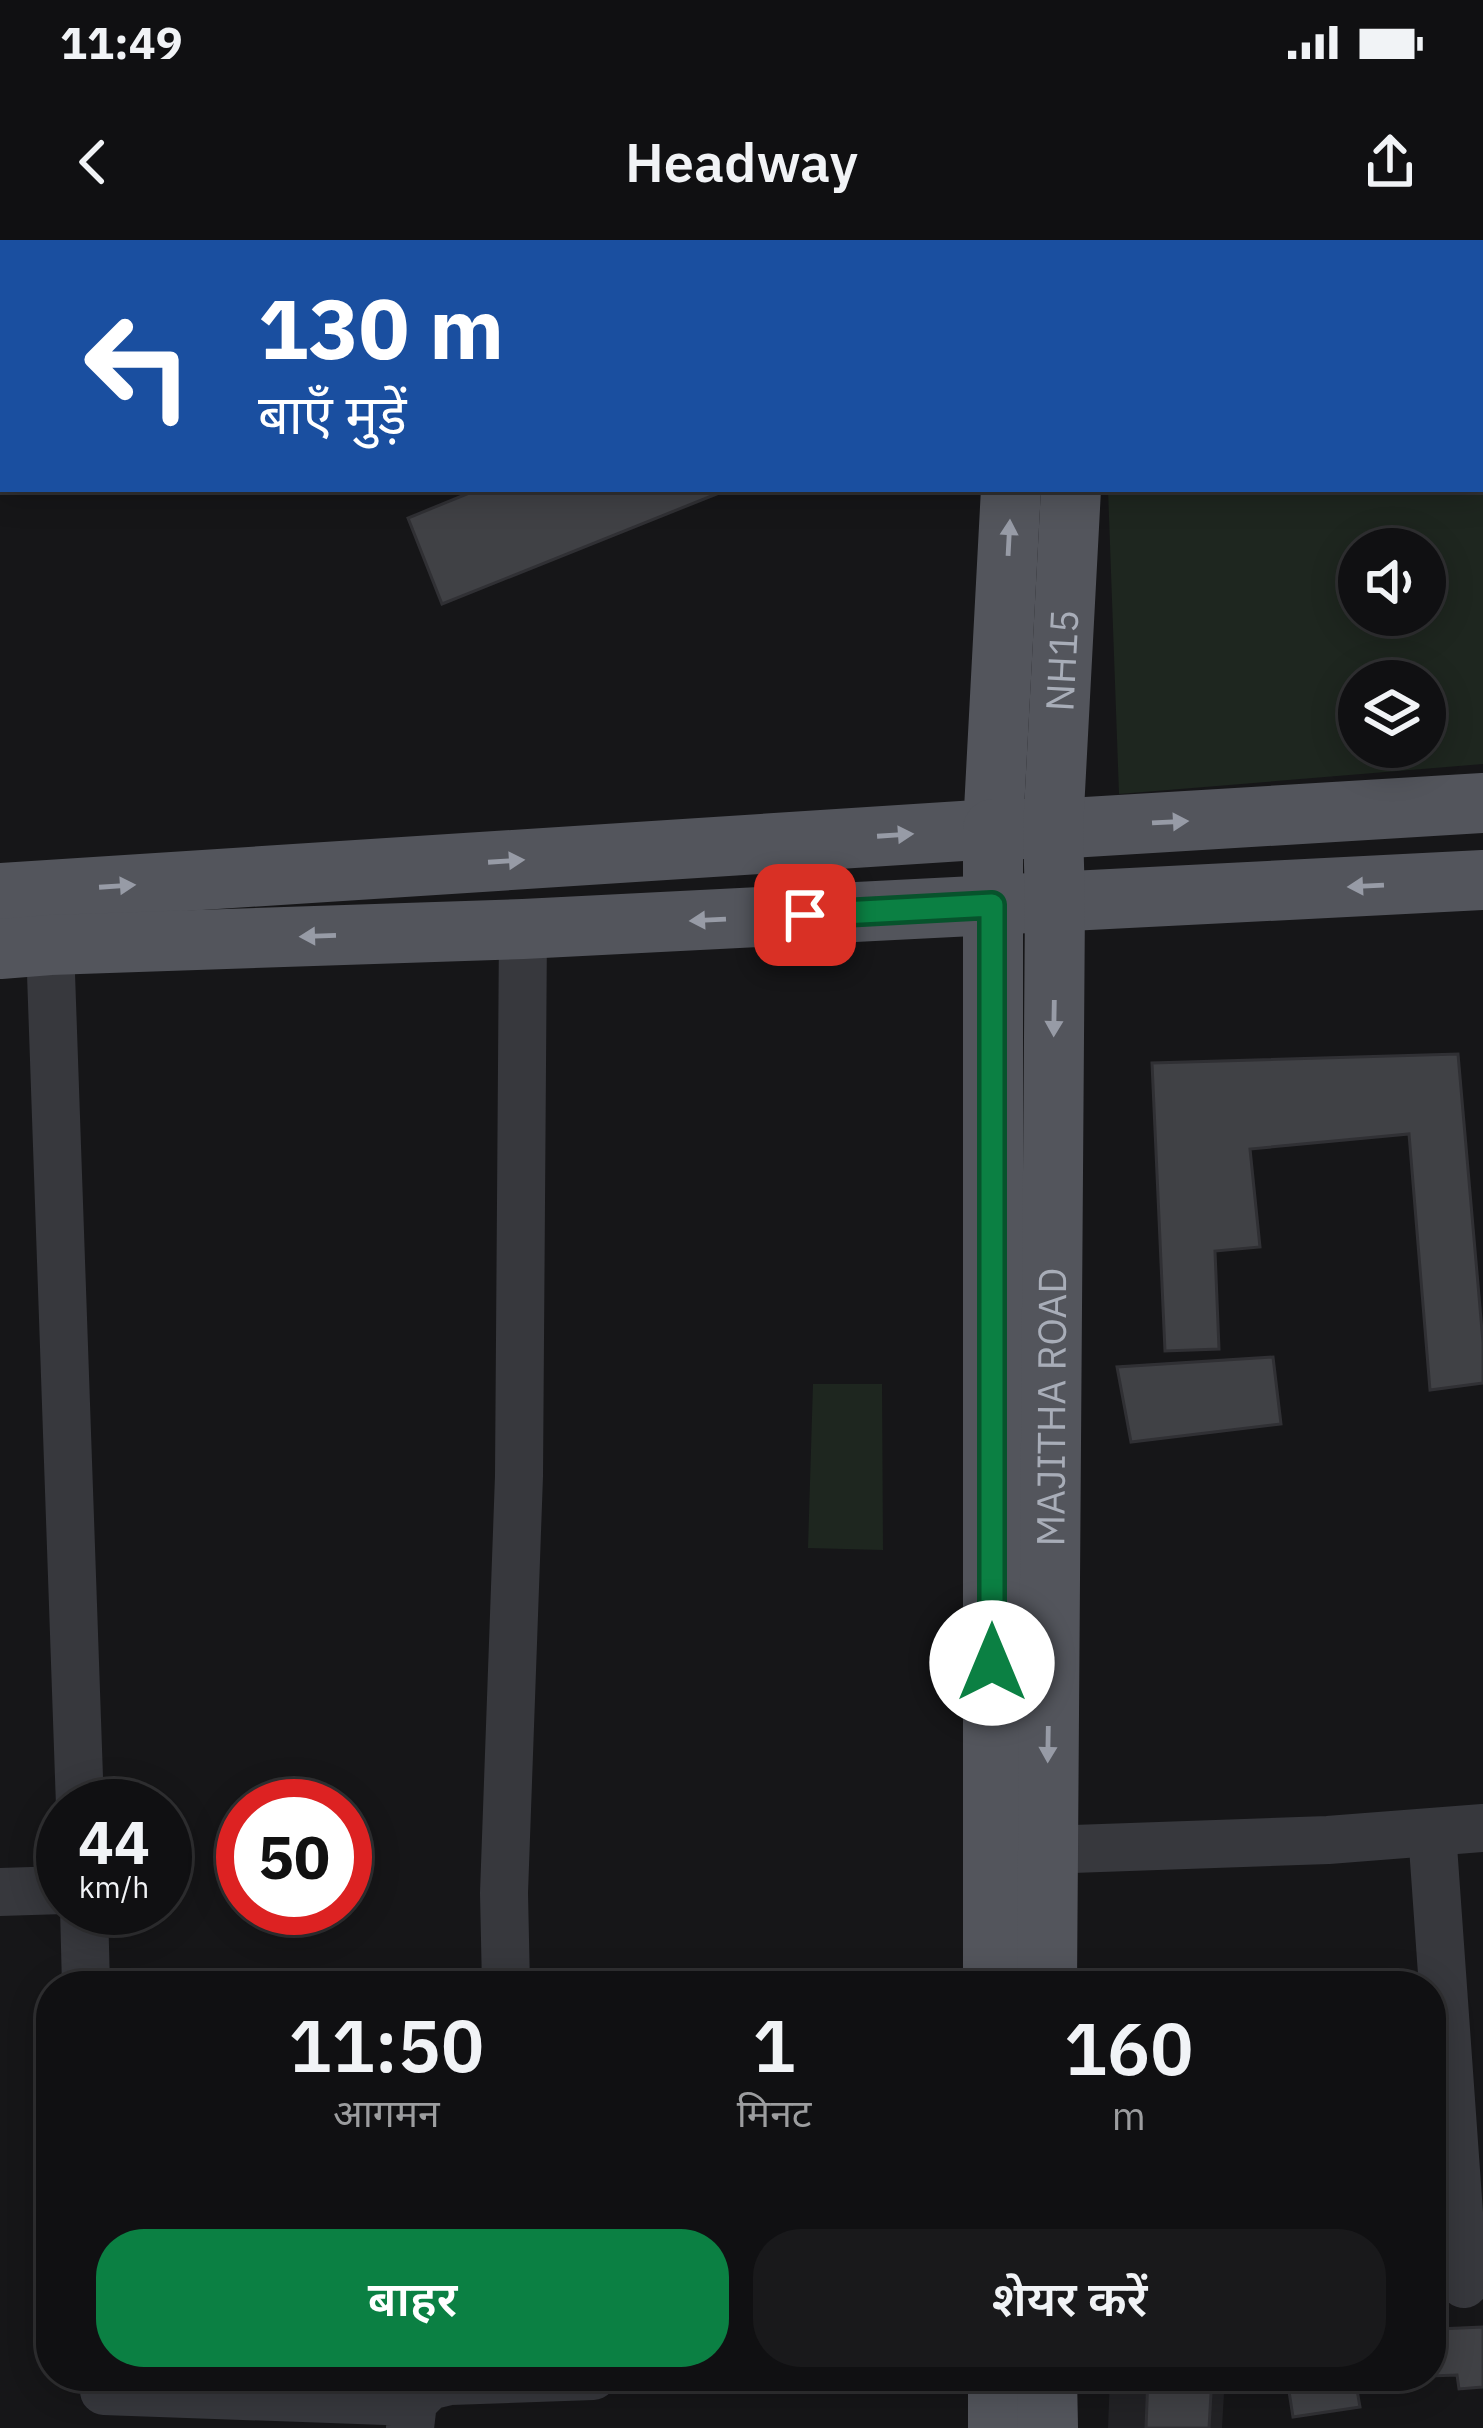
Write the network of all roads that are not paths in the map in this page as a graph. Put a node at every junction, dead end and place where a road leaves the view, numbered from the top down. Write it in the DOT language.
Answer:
graph roads {
  1 [pos="1011,492"];
  2 [pos="1071,492"];
  3 [pos="1483,803"];
  4 [pos="993,829"];
  5 [pos="1053,829"];
  6 [pos="1483,880"];
  7 [pos="0,893"];
  8 [pos="1055,902"];
  9 [pos="992,905"];
  10 [pos="523,929"];
  11 [pos="25,947"];
  12 [pos="78,1779"];
  13 [pos="1483,1828"];
  14 [pos="1432,1832"];
  15 [pos="1019,1851"];
  16 [pos="36,1891"];
  17 [pos="0,1892"];
  18 [pos="85,1935"];
  19 [pos="86,1971"];
  20 [pos="506,1971"];
  21 [pos="996,1971"];
  22 [pos="1044,1971"];
  23 [pos="1440,1971"];
  24 [pos="1446,2066"];
  25 [pos="1459,2284"];
  26 [pos="998,2391"];
  27 [pos="1047,2391"];
  28 [pos="105,2398"];
  29 [pos="411,2415"];
  30 [pos="998,2428"];
  31 [pos="1048,2428"];
  4 -- 1 [label="main road, MAJITHA ROAD, one-way"];
  2 -- 5 [label="main road, NH15"];
  5 -- 3 [label="main road, one-way"];
  4 -- 5 [label="main road"];
  7 -- 4 [label="main road, one-way"];
  4 -- 9 [label="main road, MAJITHA ROAD"];
  5 -- 8 [label="main road, NH15"];
  6 -- 8 [label="main road, one-way"];
  8 -- 9 [label="main road"];
  8 -- 15 [label="main road, MAJITHA ROAD, one-way"];
  9 -- 10 [label="main road, one-way"];
  9 -- 15 [label="main road, MAJITHA ROAD"];
  10 -- 11 [label="main road, one-way"];
  10 -- 20 [label="street"];
  11 -- 12 [label="street"];
  13 -- 14 [label="street"];
  14 -- 15 [label="street"];
  14 -- 23 [label="street"];
  15 -- 21 [label="main road, MAJITHA ROAD"];
  15 -- 22 [label="main road, MAJITHA ROAD"];
  16 -- 17 [label="street"];
  18 -- 19 [label="street"];
  24 -- 25 [label="street"];
  26 -- 30 [label="main road"];
  27 -- 31 [label="main road"];
  28 -- 29 [label="street"];
}
